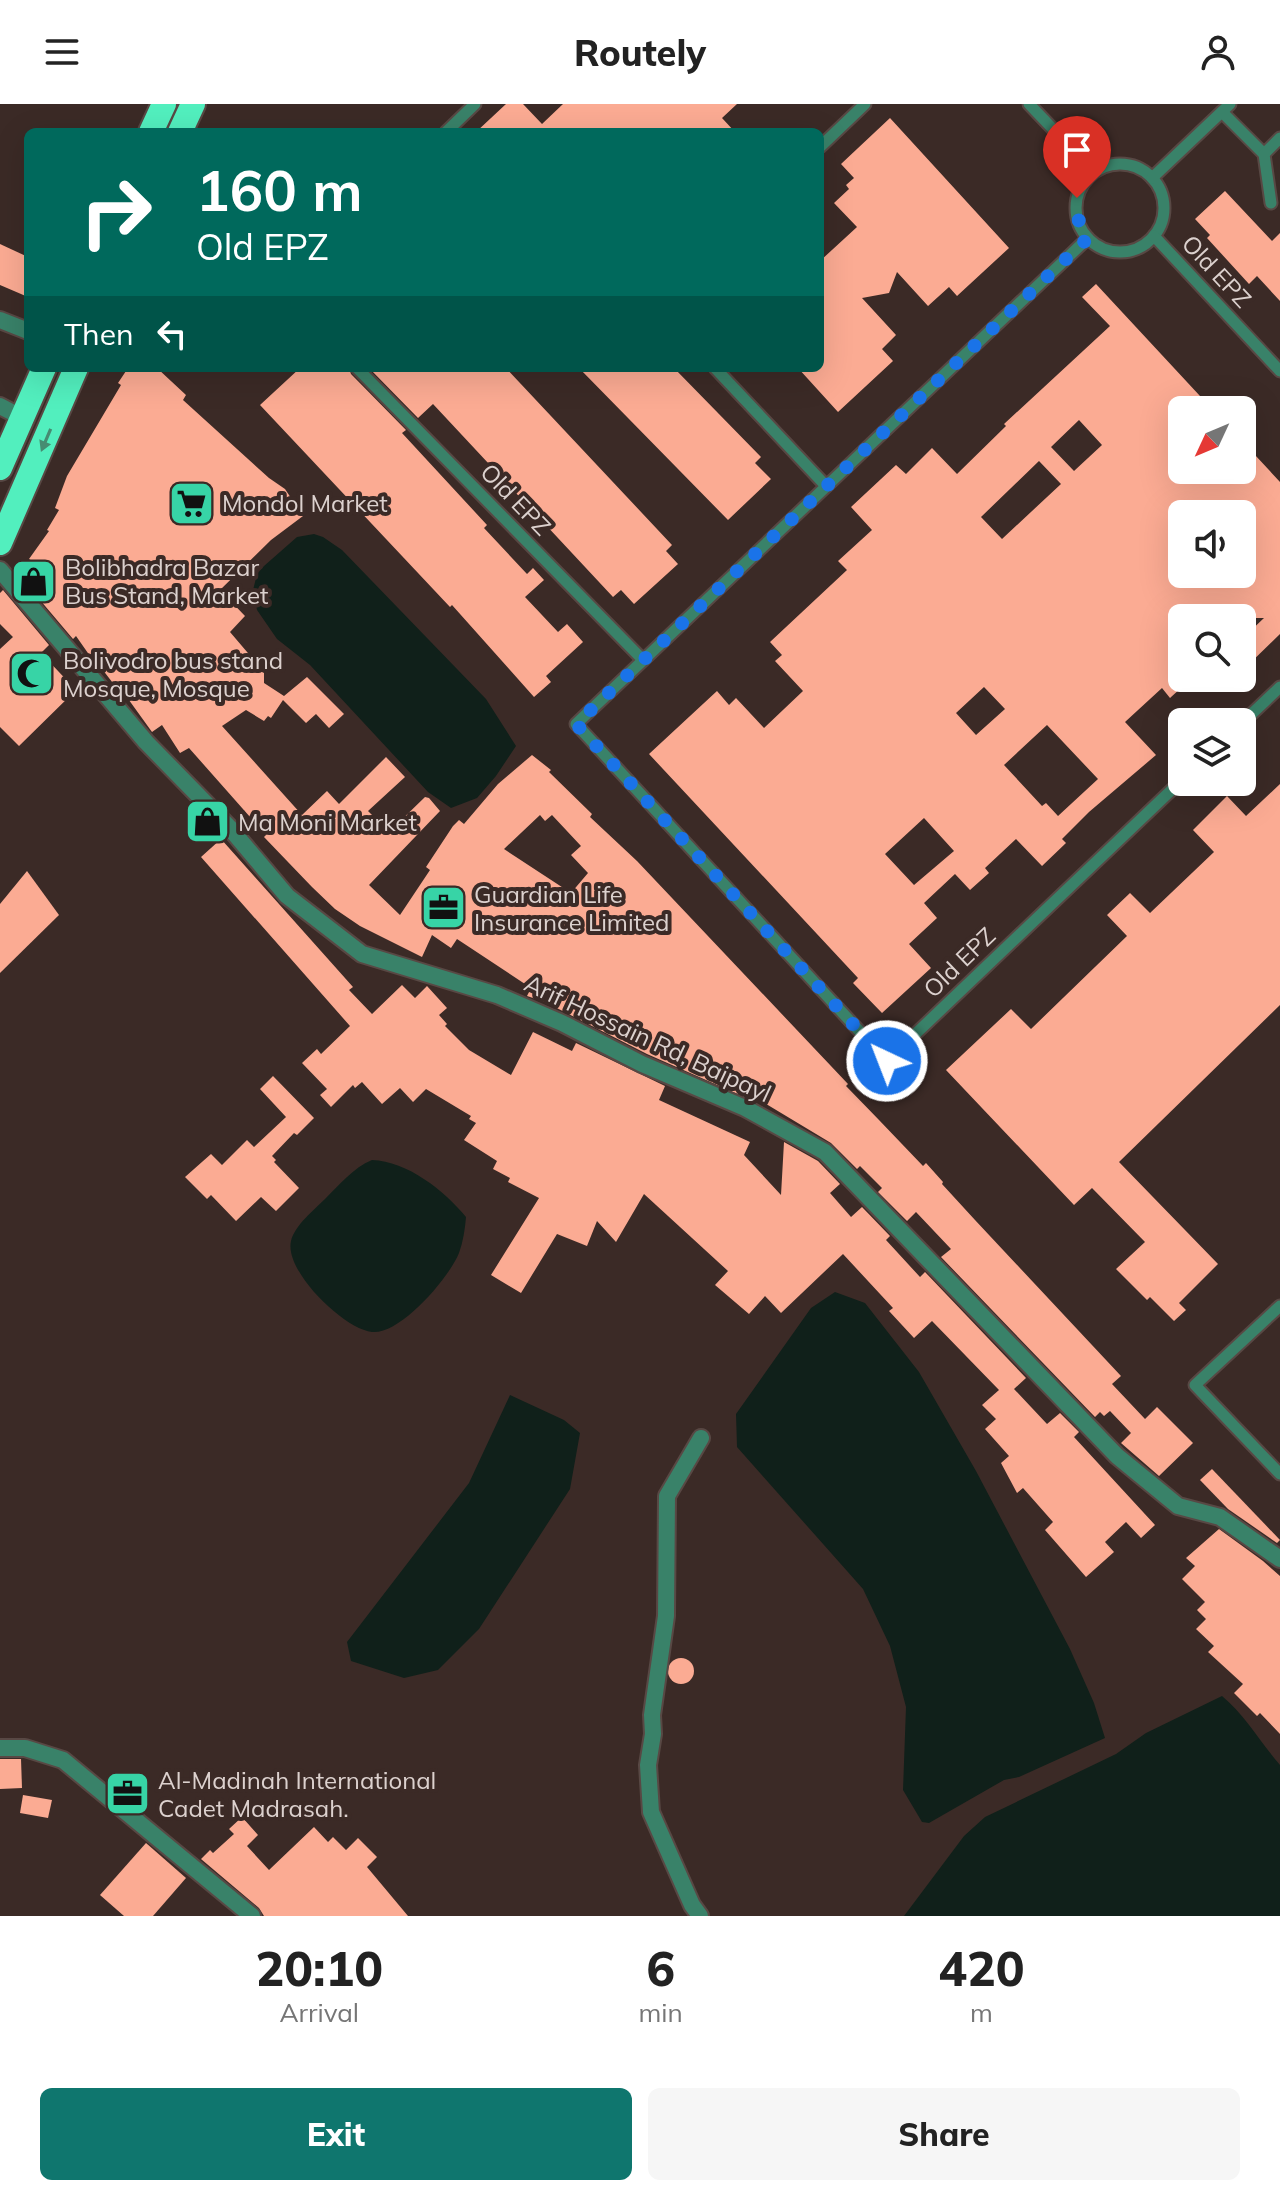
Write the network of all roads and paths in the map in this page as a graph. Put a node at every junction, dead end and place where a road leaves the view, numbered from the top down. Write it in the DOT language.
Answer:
graph roads {
  1 [pos="164,104"];
  2 [pos="193,104"];
  3 [pos="475,104"];
  4 [pos="865,104"];
  5 [pos="1029,104"];
  6 [pos="1226,108"];
  7 [pos="153,128"];
  8 [pos="182,128"];
  9 [pos="450,128"];
  10 [pos="1280,138"];
  11 [pos="824,143"];
  12 [pos="1264,154"];
  13 [pos="1094,172"];
  14 [pos="1152,178"];
  15 [pos="1271,203"];
  16 [pos="1154,236"];
  17 [pos="1088,238"];
  18 [pos="0,320"];
  19 [pos="24,329"];
  20 [pos="1280,371"];
  21 [pos="42,372"];
  22 [pos="74,372"];
  23 [pos="361,372"];
  24 [pos="719,372"];
  25 [pos="0,406"];
  26 [pos="23,418"];
  27 [pos="0,468"];
  28 [pos="826,486"];
  29 [pos="0,543"];
  30 [pos="0,570"];
  31 [pos="643,660"];
  32 [pos="1280,687"];
  33 [pos="1256,710"];
  34 [pos="1168,793"];
  35 [pos="1280,1306"];
  36 [pos="701,1438"];
  37 [pos="1280,1474"];
  38 [pos="1280,1559"];
  39 [pos="0,1748"];
  40 [pos="252,1916"];
  41 [pos="700,1916"];
  1 -- 7 [label="highway"];
  2 -- 8 [label="highway"];
  3 -- 9 [label="lane"];
  4 -- 11 [label="lane"];
  5 -- 13 [label="lane"];
  6 -- 12 [label="lane"];
  6 -- 14 [label="lane"];
  10 -- 12 [label="lane"];
  12 -- 15 [label="lane"];
  13 -- 14 [label="lane"];
  13 -- 17 [label="lane"];
  14 -- 16 [label="lane, Old EPZ"];
  16 -- 17 [label="lane, Old EPZ"];
  16 -- 20 [label="lane, Old EPZ"];
  17 -- 28 [label="lane, Old EPZ"];
  18 -- 19 [label="street"];
  21 -- 26 [label="highway"];
  22 -- 29 [label="highway, one-way"];
  23 -- 31 [label="lane, Old EPZ"];
  24 -- 28 [label="lane"];
  25 -- 26 [label="street"];
  26 -- 27 [label="highway"];
  28 -- 31 [label="lane, Old EPZ"];
  30 -- 38 [label="street, Arif Hossain Rd, Baipayl"];
  31 -- 34 [label="lane, Old EPZ"];
  32 -- 33 [label="lane"];
  35 -- 37 [label="lane"];
  36 -- 41 [label="street"];
  39 -- 40 [label="street"];
}
